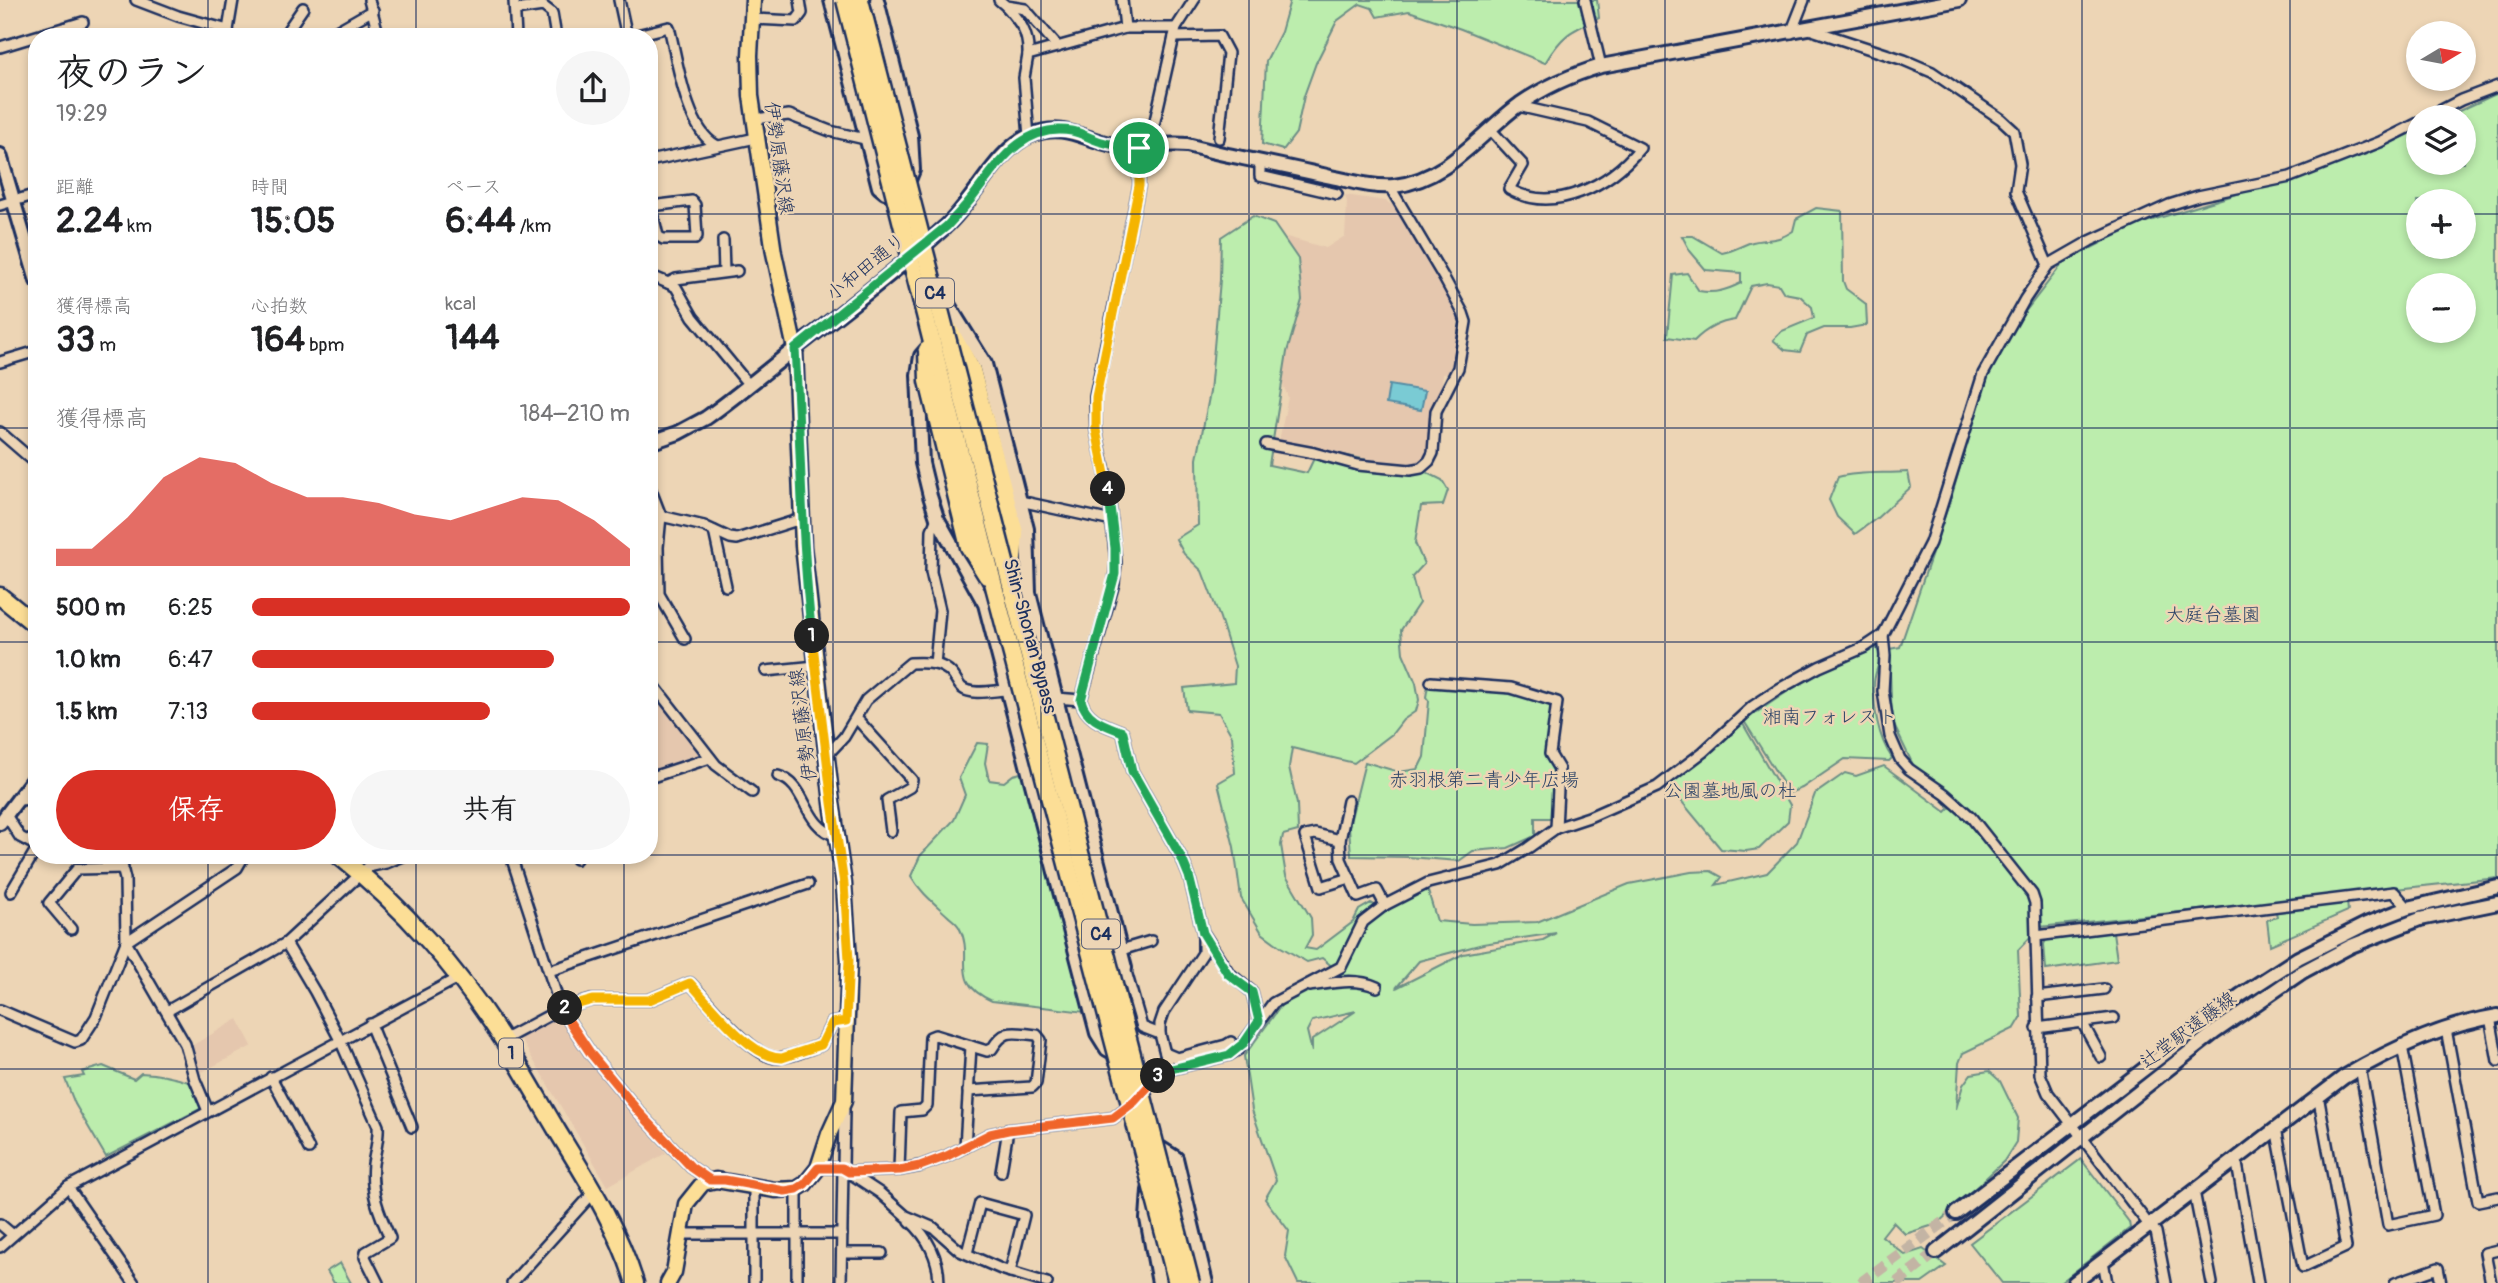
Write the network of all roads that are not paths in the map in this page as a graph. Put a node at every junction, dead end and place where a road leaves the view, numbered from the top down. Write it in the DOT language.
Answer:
graph roads {
  1 [pos="136,0"];
  2 [pos="233,0"];
  3 [pos="369,0"];
  4 [pos="514,0"];
  5 [pos="619,0"];
  6 [pos="753,0"];
  7 [pos="800,0"];
  8 [pos="831,0"];
  9 [pos="845,0"];
  10 [pos="860,0"];
  11 [pos="877,0"];
  12 [pos="1122,0"];
  13 [pos="1194,0"];
  14 [pos="1585,0"];
  15 [pos="1804,0"];
  16 [pos="1959,0"];
  17 [pos="1002,3"];
  18 [pos="303,8"];
  19 [pos="373,10"];
  20 [pos="515,10"];
  21 [pos="752,19"];
  22 [pos="83,22"];
  23 [pos="67,28"];
  24 [pos="214,28"];
  25 [pos="230,28"];
  26 [pos="289,28"];
  27 [pos="342,28"];
  28 [pos="377,28"];
  29 [pos="516,28"];
  30 [pos="554,28"];
  31 [pos="626,28"];
  32 [pos="1125,28"];
  33 [pos="1809,29"];
  34 [pos="658,30"];
  35 [pos="1175,33"];
  36 [pos="1791,33"];
  37 [pos="28,42"];
  38 [pos="0,47"];
  39 [pos="1058,47"];
  40 [pos="1028,55"];
  41 [pos="1601,66"];
  42 [pos="2498,86"];
  43 [pos="2451,105"];
  44 [pos="1518,106"];
  45 [pos="754,119"];
  46 [pos="2406,128"];
  47 [pos="1490,129"];
  48 [pos="1029,136"];
  49 [pos="757,138"];
  50 [pos="1219,138"];
  51 [pos="716,145"];
  52 [pos="867,145"];
  53 [pos="1144,147"];
  54 [pos="912,154"];
  55 [pos="0,155"];
  56 [pos="658,159"];
  57 [pos="1260,162"];
  58 [pos="1390,187"];
  59 [pos="1336,194"];
  60 [pos="28,197"];
  61 [pos="13,201"];
  62 [pos="905,201"];
  63 [pos="0,205"];
  64 [pos="658,205"];
  65 [pos="658,236"];
  66 [pos="723,240"];
  67 [pos="28,251"];
  68 [pos="917,258"];
  69 [pos="2048,265"];
  70 [pos="737,271"];
  71 [pos="724,272"];
  72 [pos="658,279"];
  73 [pos="668,283"];
  74 [pos="944,298"];
  75 [pos="932,313"];
  76 [pos="795,349"];
  77 [pos="28,354"];
  78 [pos="0,362"];
  79 [pos="749,385"];
  80 [pos="0,432"];
  81 [pos="658,440"];
  82 [pos="1266,444"];
  83 [pos="28,456"];
  84 [pos="1020,501"];
  85 [pos="658,508"];
  86 [pos="661,516"];
  87 [pos="937,518"];
  88 [pos="801,519"];
  89 [pos="1112,522"];
  90 [pos="714,531"];
  91 [pos="658,568"];
  92 [pos="726,586"];
  93 [pos="1003,587"];
  94 [pos="658,589"];
  95 [pos="0,596"];
  96 [pos="28,619"];
  97 [pos="1883,635"];
  98 [pos="685,639"];
  99 [pos="935,664"];
  100 [pos="816,666"];
  101 [pos="766,671"];
  102 [pos="1431,682"];
  103 [pos="1007,690"];
  104 [pos="658,691"];
  105 [pos="1056,698"];
  106 [pos="1081,700"];
  107 [pos="857,719"];
  108 [pos="827,755"];
  109 [pos="710,758"];
  110 [pos="658,775"];
  111 [pos="778,776"];
  112 [pos="28,786"];
  113 [pos="752,792"];
  114 [pos="28,799"];
  115 [pos="18,800"];
  116 [pos="1348,801"];
  117 [pos="3,819"];
  118 [pos="1556,828"];
  119 [pos="891,831"];
  120 [pos="837,836"];
  121 [pos="1340,840"];
  122 [pos="28,842"];
  123 [pos="28,863"];
  124 [pos="121,864"];
  125 [pos="239,864"];
  126 [pos="348,864"];
  127 [pos="380,864"];
  128 [pos="514,864"];
  129 [pos="122,868"];
  130 [pos="360,873"];
  131 [pos="1350,878"];
  132 [pos="808,884"];
  133 [pos="2498,887"];
  134 [pos="11,892"];
  135 [pos="2498,903"];
  136 [pos="1385,905"];
  137 [pos="2408,908"];
  138 [pos="71,929"];
  139 [pos="1203,933"];
  140 [pos="2036,936"];
  141 [pos="1151,941"];
  142 [pos="126,942"];
  143 [pos="286,943"];
  144 [pos="1121,950"];
  145 [pos="1125,968"];
  146 [pos="549,971"];
  147 [pos="458,978"];
  148 [pos="1305,987"];
  149 [pos="1377,987"];
  150 [pos="2104,989"];
  151 [pos="2037,997"];
  152 [pos="1114,1002"];
  153 [pos="1090,1005"];
  154 [pos="561,1009"];
  155 [pos="0,1010"];
  156 [pos="167,1010"];
  157 [pos="2494,1017"];
  158 [pos="2114,1018"];
  159 [pos="846,1021"];
  160 [pos="1259,1021"];
  161 [pos="2082,1022"];
  162 [pos="370,1024"];
  163 [pos="2037,1028"];
  164 [pos="2446,1029"];
  165 [pos="1160,1034"];
  166 [pos="340,1040"];
  167 [pos="503,1040"];
  168 [pos="1231,1042"];
  169 [pos="971,1046"];
  170 [pos="2402,1046"];
  171 [pos="1165,1053"];
  172 [pos="2101,1057"];
  173 [pos="2498,1061"];
  174 [pos="2360,1068"];
  175 [pos="1169,1069"];
  176 [pos="271,1077"];
  177 [pos="968,1091"];
  178 [pos="2318,1095"];
  179 [pos="844,1101"];
  180 [pos="1131,1104"];
  181 [pos="208,1111"];
  182 [pos="2071,1124"];
  183 [pos="412,1127"];
  184 [pos="2276,1128"];
  185 [pos="1008,1130"];
  186 [pos="2080,1136"];
  187 [pos="965,1147"];
  188 [pos="309,1149"];
  189 [pos="2236,1158"];
  190 [pos="818,1168"];
  191 [pos="845,1170"];
  192 [pos="900,1170"];
  193 [pos="1001,1172"];
  194 [pos="710,1180"];
  195 [pos="68,1186"];
  196 [pos="754,1186"];
  197 [pos="797,1189"];
  198 [pos="2194,1191"];
  199 [pos="594,1192"];
  200 [pos="2498,1197"];
  201 [pos="896,1208"];
  202 [pos="1956,1213"];
  203 [pos="0,1224"];
  204 [pos="2148,1225"];
  205 [pos="681,1234"];
  206 [pos="754,1234"];
  207 [pos="797,1234"];
  208 [pos="842,1234"];
  209 [pos="13,1235"];
  210 [pos="0,1247"];
  211 [pos="2498,1250"];
  212 [pos="1937,1252"];
  213 [pos="842,1253"];
  214 [pos="882,1253"];
  215 [pos="967,1253"];
  216 [pos="2103,1261"];
  217 [pos="1010,1272"];
  218 [pos="673,1279"];
  219 [pos="1200,1280"];
  220 [pos="134,1283"];
  221 [pos="378,1283"];
  222 [pos="512,1283"];
  223 [pos="635,1283"];
  224 [pos="754,1283"];
  225 [pos="797,1283"];
  226 [pos="841,1283"];
  227 [pos="939,1283"];
  228 [pos="1047,1283"];
  229 [pos="1158,1283"];
  230 [pos="1175,1283"];
  231 [pos="2074,1283"];
  232 [pos="2107,1283"];
  233 [pos="2166,1283"];
  234 [pos="2212,1283"];
  235 [pos="2258,1283"];
  236 [pos="2395,1283"];
  237 [pos="2441,1283"];
  238 [pos="2491,1283"];
  1 -- 24 [label="street"];
  2 -- 25 [label="street"];
  3 -- 19 [label="street"];
  4 -- 20 [label="street"];
  5 -- 31 [label="street"];
  6 -- 21 [label="main road, 伊勢原藤沢線"];
  7 -- 21 [label="street"];
  8 -- 52 [label="street"];
  9 -- 75 [label="highway, Shin-Shonan Bypass / C4, bridge"];
  10 -- 75 [label="highway, Shin-Shonan Bypass / C4, bridge"];
  11 -- 54 [label="street"];
  12 -- 32 [label="street"];
  13 -- 35 [label="street"];
  14 -- 41 [label="street"];
  15 -- 36 [label="street"];
  16 -- 33 [label="street"];
  17 -- 39 [label="street"];
  17 -- 40 [label="street"];
  18 -- 26 [label="street"];
  19 -- 27 [label="street"];
  19 -- 28 [label="street"];
  20 -- 29 [label="street"];
  20 -- 30 [label="street"];
  21 -- 45 [label="main road, 伊勢原藤沢線"];
  22 -- 23 [label="street"];
  32 -- 35 [label="street"];
  32 -- 39 [label="street"];
  33 -- 36 [label="street"];
  33 -- 69 [label="street"];
  34 -- 51 [label="street"];
  35 -- 50 [label="street"];
  35 -- 53 [label="street"];
  36 -- 41 [label="street"];
  37 -- 38 [label="street"];
  39 -- 40 [label="street"];
  40 -- 48 [label="street"];
  41 -- 44 [label="street"];
  42 -- 43 [label="street"];
  44 -- 47 [label="street"];
  44 -- 47 [label="street"];
  45 -- 49 [label="main road, 伊勢原藤沢線"];
  45 -- 52 [label="street"];
  46 -- 69 [label="street"];
  47 -- 58 [label="street"];
  48 -- 53 [label="street"];
  48 -- 68 [label="street, 小和田通り"];
  49 -- 51 [label="street"];
  49 -- 76 [label="main road, 伊勢原藤沢線"];
  51 -- 56 [label="street"];
  52 -- 54 [label="street"];
  52 -- 62 [label="street"];
  53 -- 57 [label="street"];
  53 -- 89 [label="street"];
  54 -- 62 [label="street"];
  55 -- 61 [label="street"];
  57 -- 58 [label="street"];
  57 -- 59 [label="street"];
  58 -- 82 [label="street"];
  60 -- 61 [label="street"];
  61 -- 63 [label="street"];
  61 -- 67 [label="street"];
  62 -- 68 [label="street"];
  64 -- 65 [label="street"];
  66 -- 71 [label="street"];
  68 -- 74 [label="street"];
  68 -- 75 [label="street"];
  68 -- 76 [label="street, 小和田通り"];
  69 -- 97 [label="street"];
  70 -- 71 [label="street"];
  71 -- 73 [label="street"];
  72 -- 73 [label="street"];
  73 -- 79 [label="street"];
  74 -- 75 [label="street"];
  74 -- 84 [label="street"];
  75 -- 87 [label="street"];
  75 -- 93 [label="highway, Shin-Shonan Bypass / C4, bridge"];
  75 -- 93 [label="highway, bridge"];
  76 -- 79 [label="street, 小和田通り"];
  76 -- 88 [label="main road, 伊勢原藤沢線"];
  77 -- 78 [label="street"];
  79 -- 81 [label="street, 小和田通り"];
  80 -- 83 [label="street"];
  84 -- 89 [label="street"];
  84 -- 105 [label="street"];
  85 -- 86 [label="street"];
  86 -- 90 [label="street"];
  86 -- 91 [label="street"];
  87 -- 99 [label="street"];
  87 -- 103 [label="street"];
  88 -- 90 [label="street"];
  88 -- 100 [label="main road, 伊勢原藤沢線"];
  89 -- 106 [label="street"];
  90 -- 92 [label="street"];
  93 -- 219 [label="highway, Shin-Shonan Bypass / C4, bridge"];
  93 -- 230 [label="highway, Shin-Shonan Bypass / C4, bridge"];
  94 -- 98 [label="street"];
  95 -- 96 [label="highway"];
  97 -- 118 [label="street"];
  97 -- 140 [label="street"];
  99 -- 103 [label="street"];
  99 -- 107 [label="street"];
  100 -- 101 [label="street"];
  100 -- 108 [label="main road, 伊勢原藤沢線"];
  102 -- 118 [label="street"];
  103 -- 153 [label="street"];
  104 -- 109 [label="street"];
  105 -- 106 [label="street"];
  105 -- 144 [label="street"];
  106 -- 139 [label="street"];
  107 -- 108 [label="street"];
  107 -- 119 [label="street"];
  108 -- 120 [label="main road, 伊勢原藤沢線"];
  109 -- 110 [label="street"];
  109 -- 113 [label="street"];
  111 -- 120 [label="street"];
  112 -- 115 [label="street"];
  114 -- 115 [label="street"];
  115 -- 117 [label="street"];
  116 -- 121 [label="street"];
  117 -- 122 [label="street"];
  118 -- 136 [label="street"];
  120 -- 159 [label="main road, 伊勢原藤沢線"];
  121 -- 131 [label="street"];
  121 -- 131 [label="street"];
  123 -- 134 [label="street"];
  124 -- 129 [label="street"];
  125 -- 142 [label="street"];
  126 -- 130 [label="highway, 1"];
  127 -- 130 [label="street"];
  128 -- 146 [label="street"];
  129 -- 138 [label="street"];
  129 -- 142 [label="street"];
  130 -- 143 [label="street"];
  130 -- 147 [label="highway, 1"];
  131 -- 136 [label="street"];
  132 -- 146 [label="street"];
  133 -- 137 [label="street, 辻堂駅遠藤線"];
  135 -- 186 [label="street, 辻堂駅遠藤線"];
  136 -- 148 [label="street"];
  137 -- 140 [label="street"];
  137 -- 182 [label="street, 辻堂駅遠藤線"];
  139 -- 160 [label="street"];
  139 -- 165 [label="street"];
  140 -- 151 [label="street"];
  141 -- 144 [label="street"];
  142 -- 155 [label="street"];
  142 -- 156 [label="street"];
  143 -- 156 [label="street"];
  143 -- 166 [label="street"];
  144 -- 145 [label="street"];
  145 -- 152 [label="street"];
  145 -- 165 [label="street"];
  146 -- 154 [label="street"];
  147 -- 162 [label="street"];
  147 -- 167 [label="highway, 1"];
  148 -- 149 [label="street"];
  148 -- 160 [label="street"];
  150 -- 151 [label="street"];
  151 -- 163 [label="street"];
  152 -- 153 [label="street"];
  152 -- 180 [label="street"];
  153 -- 180 [label="street"];
  154 -- 159 [label="street"];
  154 -- 167 [label="street"];
  154 -- 194 [label="street"];
  156 -- 181 [label="street"];
  157 -- 164 [label="street"];
  157 -- 173 [label="street"];
  158 -- 161 [label="street"];
  159 -- 179 [label="main road, 伊勢原藤沢線"];
  160 -- 175 [label="street"];
  161 -- 163 [label="street"];
  161 -- 172 [label="street"];
  162 -- 166 [label="street"];
  162 -- 183 [label="street"];
  163 -- 182 [label="street"];
  164 -- 170 [label="street"];
  164 -- 200 [label="street"];
  165 -- 171 [label="street"];
  166 -- 176 [label="street"];
  166 -- 221 [label="street"];
  167 -- 199 [label="highway, 1"];
  168 -- 171 [label="street"];
  169 -- 177 [label="street"];
  169 -- 177 [label="street"];
  169 -- 192 [label="street"];
  170 -- 174 [label="street"];
  170 -- 174 [label="street"];
  171 -- 175 [label="street"];
  174 -- 178 [label="street"];
  175 -- 180 [label="street"];
  176 -- 181 [label="street"];
  176 -- 188 [label="street"];
  177 -- 187 [label="street"];
  178 -- 184 [label="street"];
  178 -- 184 [label="street"];
  179 -- 190 [label="main road, 伊勢原藤沢線"];
  179 -- 191 [label="street"];
  180 -- 185 [label="street"];
  180 -- 219 [label="street"];
  180 -- 229 [label="street"];
  181 -- 195 [label="street"];
  182 -- 186 [label="street"];
  182 -- 202 [label="street, 辻堂駅遠藤線"];
  184 -- 189 [label="street"];
  185 -- 187 [label="street"];
  185 -- 193 [label="street"];
  186 -- 204 [label="street"];
  186 -- 212 [label="street, 辻堂駅遠藤線"];
  187 -- 192 [label="street"];
  189 -- 198 [label="street"];
  189 -- 235 [label="street"];
  190 -- 191 [label="street"];
  190 -- 197 [label="main road, 伊勢原藤沢線"];
  191 -- 192 [label="street"];
  191 -- 201 [label="street"];
  191 -- 208 [label="street"];
  194 -- 196 [label="main road"];
  194 -- 205 [label="main road"];
  195 -- 209 [label="street"];
  195 -- 220 [label="street"];
  196 -- 197 [label="main road"];
  196 -- 206 [label="street"];
  197 -- 207 [label="street"];
  198 -- 204 [label="street"];
  198 -- 234 [label="street"];
  199 -- 222 [label="street"];
  199 -- 223 [label="highway, 1"];
  201 -- 215 [label="street"];
  201 -- 227 [label="street"];
  203 -- 209 [label="street"];
  204 -- 216 [label="street"];
  204 -- 233 [label="street"];
  205 -- 206 [label="street"];
  205 -- 218 [label="main road"];
  206 -- 207 [label="street"];
  206 -- 224 [label="street"];
  207 -- 208 [label="street"];
  207 -- 225 [label="street"];
  208 -- 213 [label="street"];
  209 -- 210 [label="street"];
  211 -- 238 [label="street"];
  213 -- 214 [label="street"];
  213 -- 226 [label="street"];
  215 -- 217 [label="street"];
  215 -- 217 [label="street"];
  216 -- 231 [label="street"];
  216 -- 232 [label="street"];
  217 -- 228 [label="street"];
  219 -- 230 [label="street"];
  236 -- 237 [label="street"];
}
